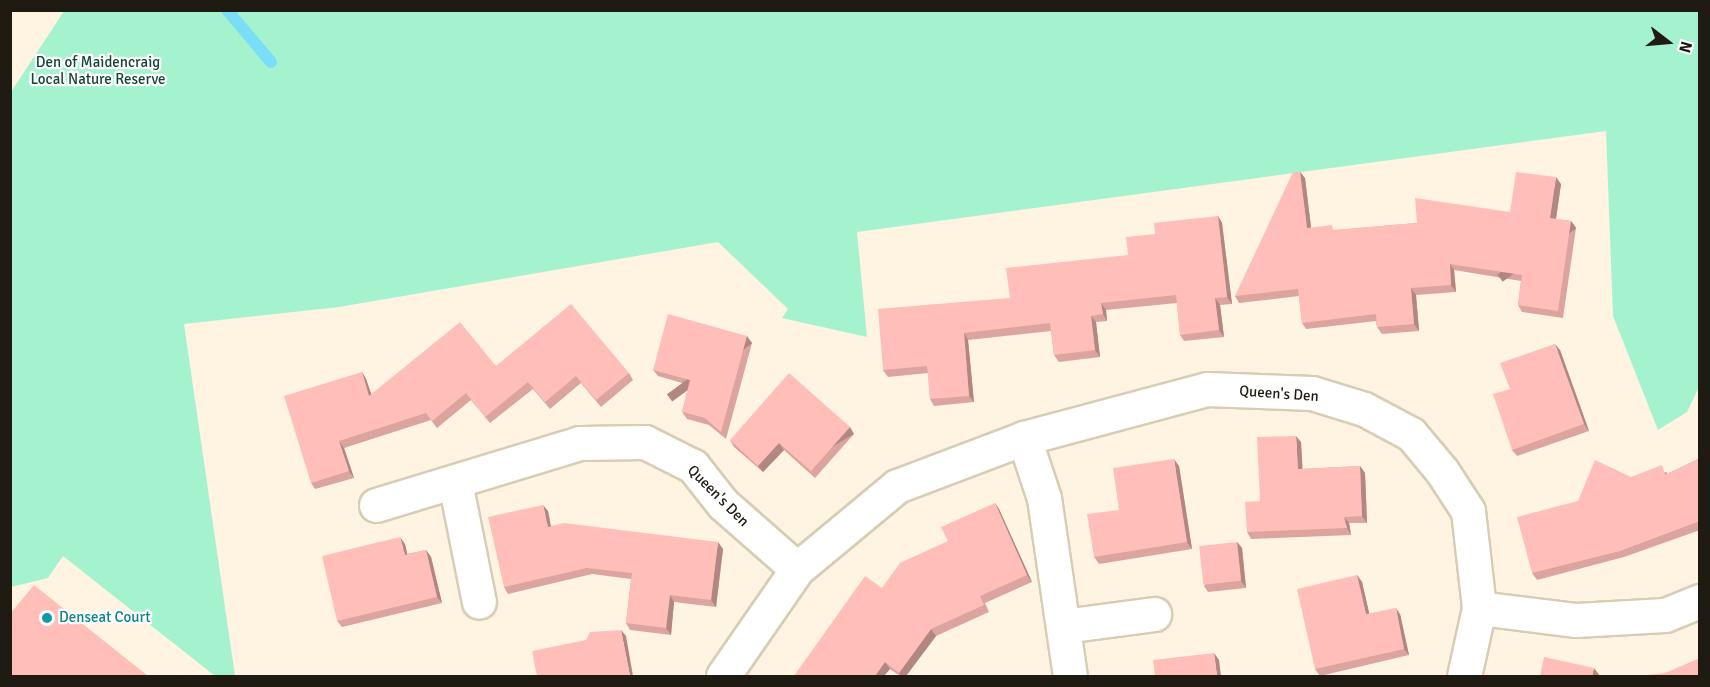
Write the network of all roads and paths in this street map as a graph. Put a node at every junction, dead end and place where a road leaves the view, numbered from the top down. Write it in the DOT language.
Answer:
graph roads {
  1 [pos="1024,438"];
  2 [pos="456,482"];
  3 [pos="376,505"];
  4 [pos="797,569"];
  5 [pos="1700,601"];
  6 [pos="479,602"];
  7 [pos="1479,608"];
  8 [pos="1154,614"];
  9 [pos="1064,626"];
  10 [pos="723,676"];
  11 [pos="1070,676"];
  12 [pos="1464,676"];
  1 -- 4 [label="street, Queen's Den"];
  1 -- 7 [label="street, Queen's Den"];
  1 -- 9 [label="street"];
  2 -- 3 [label="street, Queen's Den"];
  2 -- 4 [label="street, Queen's Den"];
  2 -- 6 [label="street"];
  4 -- 10 [label="street, Queen's Den"];
  5 -- 7 [label="street"];
  7 -- 12 [label="street, Queen's Den"];
  8 -- 9 [label="street"];
  9 -- 11 [label="street"];
}
